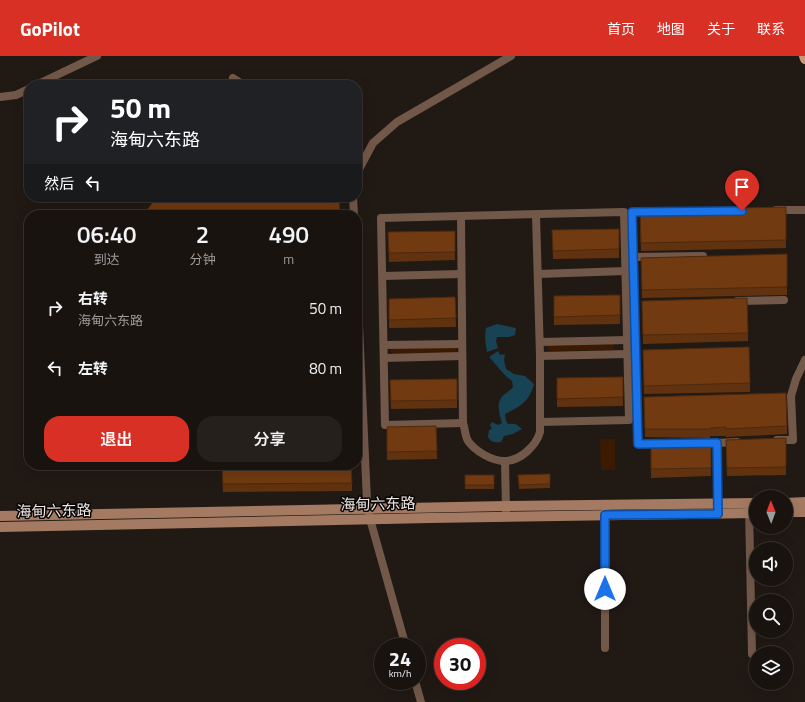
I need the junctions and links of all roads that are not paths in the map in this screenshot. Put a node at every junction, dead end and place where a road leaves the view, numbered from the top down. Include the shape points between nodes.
1 (97, 56) edge
2 (512, 56) edge
3 (233, 78) dead end
4 (47, 80) edge
5 (236, 80) edge
6 (24, 91) edge
7 (0, 96) edge
8 (362, 157) edge
9 (766, 210) edge
10 (805, 210) edge
11 (628, 212) junction
12 (656, 212) edge
13 (536, 215) junction
14 (461, 216) junction
15 (712, 256) edge
16 (633, 257) junction
17 (626, 271) junction
18 (461, 274) junction
19 (538, 274) junction
20 (383, 276) junction
21 (784, 300) dead end
22 (729, 301) edge
23 (628, 340) junction
24 (540, 342) junction
25 (462, 344) junction
26 (384, 345) junction
27 (636, 353) junction
28 (462, 356) junction
29 (540, 356) junction
30 (384, 358) junction
31 (805, 360) edge
32 (362, 392) edge
33 (782, 396) edge
34 (791, 396) junction
35 (540, 422) junction
36 (463, 423) junction
37 (770, 441) edge
38 (747, 442) edge
39 (670, 443) edge
40 (693, 443) edge
41 (717, 443) junction
42 (505, 461) junction
43 (793, 502) edge
44 (805, 502) edge
45 (749, 508) edge
46 (368, 509) junction
47 (718, 509) junction
48 (605, 510) junction
49 (506, 511) junction
50 (793, 512) edge
51 (805, 512) edge
52 (0, 516) edge
53 (370, 519) junction
54 (0, 527) edge
55 (752, 534) edge
56 (403, 638) edge
57 (752, 646) edge
58 (605, 648) dead end
59 (418, 690) edge
60 (421, 702) edge

1 - 4 street
2 - 8 street via 397,122 373,143
3 - 5 street
6 - 7 street via 16,95
9 - 10 street
11 - 12 street
11 - 13 street
11 - 16 street
11 - 17 street
13 - 14 street
13 - 19 street
14 - 18 street
14 - 20 street via 381,218
15 - 16 street
16 - 27 street via 638,304
17 - 19 street
17 - 23 street
18 - 20 street
18 - 25 street
19 - 24 street
20 - 26 street
21 - 22 street
23 - 24 street
23 - 27 street
24 - 29 street
25 - 26 street
25 - 28 street
26 - 30 street
27 - 29 street
27 - 35 street via 629,420
27 - 39 street via 640,400 638,444
28 - 30 street
28 - 36 street
29 - 35 street
30 - 36 street via 385,425
31 - 34 street
32 - 46 street
33 - 34 street
34 - 37 street via 793,440
35 - 42 street via 537,441 528,451
36 - 42 street via 467,440 478,451 495,460
38 - 41 street
40 - 41 street
41 - 47 street
42 - 49 street
43 - 44 main road
45 - 47 main road, 海甸六东路
46 - 49 main road, 海甸六东路
46 - 52 main road, 海甸六东路
46 - 53 street
47 - 48 main road, 海甸六东路
48 - 49 main road, 海甸六东路
48 - 58 street
49 - 53 main road, 海甸六东路
50 - 51 main road
53 - 54 main road, 海甸六东路
53 - 56 street
55 - 57 street
59 - 60 street

